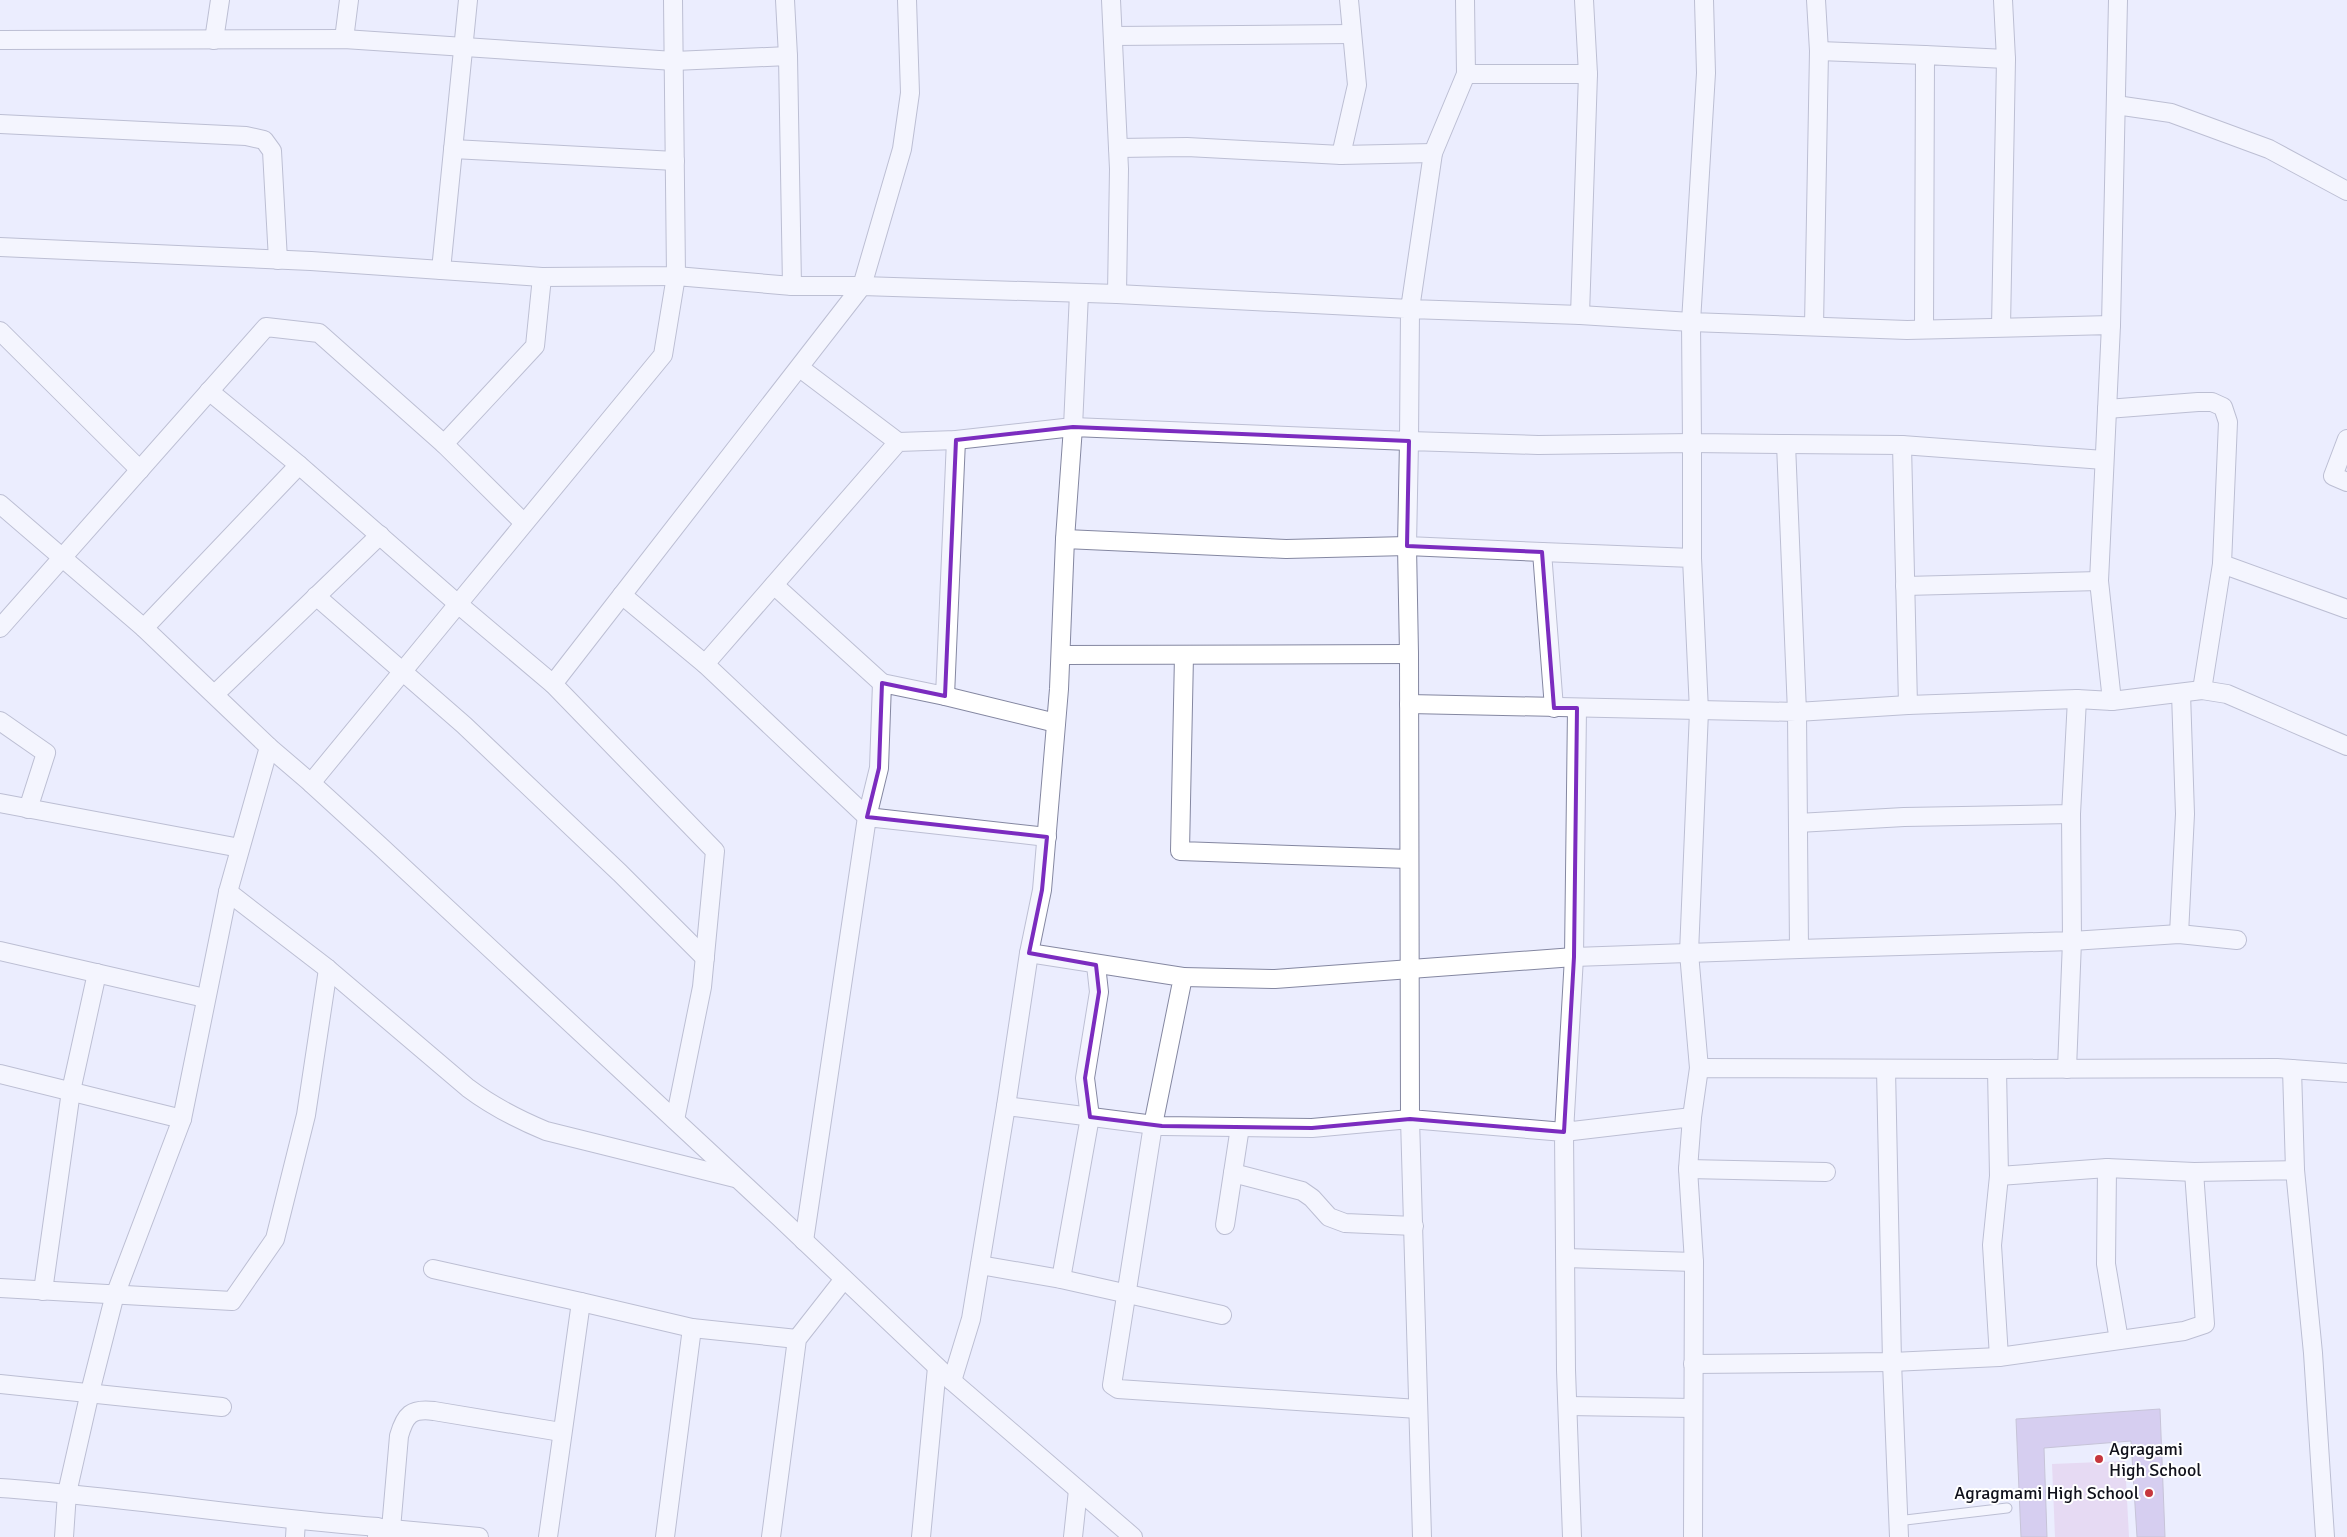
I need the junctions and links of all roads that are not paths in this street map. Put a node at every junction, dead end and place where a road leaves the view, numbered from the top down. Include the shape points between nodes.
1 (220, 0) edge
2 (349, 0) edge
3 (468, 0) edge
4 (673, 0) edge
5 (785, 0) edge
6 (908, 0) edge
7 (1111, 0) edge
8 (1349, 0) edge
9 (1464, 0) edge
10 (1584, 0) edge
11 (1704, 0) edge
12 (1816, 0) edge
13 (2003, 0) edge
14 (2118, 0) edge
15 (1352, 34) junction
16 (1113, 36) junction
17 (344, 39) junction
18 (0, 40) edge
19 (214, 40) junction
20 (464, 47) junction
21 (1819, 51) junction
22 (1925, 55) junction
23 (788, 56) junction
24 (2006, 58) junction
25 (674, 61) junction
26 (1466, 74) junction
27 (1588, 74) junction
28 (2116, 105) junction
29 (0, 124) edge
30 (1118, 148) junction
31 (453, 149) junction
32 (1433, 154) junction
33 (1341, 155) junction
34 (675, 161) junction
35 (2347, 191) edge
36 (0, 247) edge
37 (278, 260) junction
38 (441, 270) junction
39 (676, 276) junction
40 (542, 277) junction
41 (792, 286) junction
42 (862, 286) junction
43 (1079, 293) junction
44 (1117, 294) junction
45 (1410, 309) junction
46 (1580, 315) junction
47 (1691, 322) junction
48 (2111, 325) junction
49 (1814, 326) junction
50 (2001, 327) junction
51 (1924, 329) junction
52 (0, 331) edge
53 (800, 368) junction
54 (210, 391) junction
55 (2107, 409) junction
56 (1073, 427) junction
57 (956, 440) junction
58 (2347, 440) edge
59 (1409, 441) junction
60 (898, 442) junction
61 (444, 444) junction
62 (1692, 444) junction
63 (1786, 444) junction
64 (1902, 445) junction
65 (2104, 460) junction
66 (299, 465) junction
67 (140, 470) junction
68 (2347, 482) edge
69 (0, 504) edge
70 (524, 523) junction
71 (380, 536) junction
72 (1065, 539) junction
73 (1406, 546) junction
74 (1542, 552) junction
75 (1692, 558) junction
76 (62, 559) junction
77 (2222, 564) junction
78 (2099, 582) junction
79 (774, 585) junction
80 (1906, 586) junction
81 (622, 595) junction
82 (316, 596) junction
83 (458, 604) junction
84 (2347, 609) edge
85 (0, 628) edge
86 (144, 628) junction
87 (1409, 654) junction
88 (1061, 655) junction
89 (1184, 655) junction
90 (705, 664) junction
91 (404, 671) junction
92 (882, 683) junction
93 (553, 684) junction
94 (2214, 692) junction
95 (2181, 693) junction
96 (215, 694) junction
97 (944, 696) junction
98 (2077, 700) junction
99 (2112, 701) junction
100 (1409, 704) junction
101 (1908, 705) junction
102 (1554, 708) junction
103 (1577, 708) junction
104 (1699, 711) junction
105 (1797, 712) junction
106 (0, 721) edge
107 (1056, 723) junction
108 (2347, 746) edge
109 (269, 747) junction
110 (311, 783) junction
111 (0, 803) edge
112 (28, 809) junction
113 (2071, 814) junction
114 (867, 817) junction
115 (1798, 823) junction
116 (1047, 836) junction
117 (240, 848) junction
118 (1409, 859) junction
119 (228, 892) junction
120 (2179, 934) junction
121 (2072, 940) junction
122 (2237, 940) dead end
123 (1799, 949) junction
124 (0, 951) edge
125 (1689, 952) junction
126 (1029, 953) junction
127 (1574, 957) junction
128 (705, 958) junction
129 (1096, 965) junction
130 (328, 968) junction
131 (1410, 968) junction
132 (97, 973) junction
133 (1184, 977) junction
134 (205, 998) junction
135 (1699, 1068) junction
136 (1886, 1069) junction
137 (1997, 1069) junction
138 (2067, 1069) junction
139 (2292, 1069) junction
140 (2347, 1073) edge
141 (0, 1074) edge
142 (71, 1091) junction
143 (1006, 1106) junction
144 (1090, 1117) junction
145 (1692, 1117) junction
146 (1410, 1119) junction
147 (182, 1120) junction
148 (674, 1120) junction
149 (1153, 1125) junction
150 (1240, 1127) junction
151 (1564, 1132) junction
152 (2107, 1168) junction
153 (1688, 1169) junction
154 (2295, 1170) junction
155 (1826, 1172) dead end
156 (2194, 1172) junction
157 (1233, 1173) junction
158 (1999, 1176) junction
159 (737, 1178) junction
160 (1225, 1225) dead end
161 (1414, 1226) junction
162 (804, 1240) junction
163 (1566, 1258) junction
164 (1694, 1262) junction
165 (980, 1265) junction
166 (433, 1270) dead end
167 (1061, 1278) junction
168 (844, 1279) junction
169 (0, 1288) edge
170 (43, 1291) junction
171 (1127, 1292) junction
172 (115, 1295) junction
173 (581, 1302) junction
174 (1222, 1315) dead end
175 (692, 1328) junction
176 (797, 1339) junction
177 (2119, 1340) junction
178 (1999, 1357) junction
179 (1892, 1362) junction
180 (1693, 1364) junction
181 (937, 1367) junction
182 (952, 1381) junction
183 (0, 1384) edge
184 (90, 1392) junction
185 (1568, 1406) junction
186 (222, 1407) dead end
187 (1693, 1408) junction
188 (1418, 1409) junction
189 (561, 1432) junction
190 (0, 1488) edge
191 (1078, 1490) junction
192 (67, 1492) junction
193 (2007, 1508) dead end
194 (295, 1529) edge
195 (1898, 1529) edge
196 (382, 1531) edge
197 (64, 1537) edge
198 (479, 1537) edge
199 (548, 1537) edge
200 (665, 1537) edge
201 (771, 1537) edge
202 (921, 1537) edge
203 (1072, 1537) edge
204 (1133, 1537) edge
205 (1422, 1537) edge
206 (1572, 1537) edge
207 (1693, 1537) edge
208 (2325, 1537) edge

1 - 19 street
2 - 17 street
3 - 20 street
4 - 25 street
5 - 23 street
6 - 42 street via 910,93 902,149
7 - 16 street
8 - 15 street
9 - 26 street
10 - 27 street
11 - 47 street via 1706,73
12 - 21 street
13 - 24 street
14 - 28 street
15 - 16 street
15 - 33 street via 1358,84
16 - 30 street
17 - 19 street
17 - 20 street
18 - 19 street
20 - 25 street
20 - 31 street
21 - 22 street
21 - 49 street
22 - 24 street
22 - 51 street
23 - 25 street
23 - 41 street
24 - 50 street
25 - 34 street
26 - 27 street
26 - 32 street
27 - 46 street
28 - 35 street via 2171,113 2248,141
28 - 48 street
29 - 37 street via 246,136 264,140 272,151
30 - 33 street via 1187,147
30 - 44 street
31 - 34 street
31 - 38 street
32 - 33 street
32 - 45 street
34 - 39 street
36 - 37 street
37 - 38 street
38 - 40 street
39 - 40 street
39 - 41 street
39 - 70 street via 663,355
40 - 61 street via 535,346
41 - 42 street
42 - 43 street
42 - 53 street
43 - 44 street
43 - 56 street
44 - 45 street
45 - 46 street
45 - 59 street
46 - 47 street
47 - 49 street
47 - 62 street
48 - 50 street
48 - 55 street
49 - 51 street
50 - 51 street
52 - 67 street
53 - 60 street
53 - 81 street
54 - 61 street via 266,327 319,333
54 - 66 street
54 - 67 street
55 - 65 street
55 - 77 street via 2212,402 2223,407 2228,422
56 - 57 street
56 - 59 street
56 - 72 street
57 - 60 street
57 - 97 street
58 - 68 street via 2333,476
59 - 62 street via 1538,445
59 - 73 street
60 - 79 street
61 - 70 street
62 - 63 street
62 - 75 street
63 - 64 street
63 - 105 street
64 - 65 street
64 - 80 street
65 - 78 street
66 - 71 street
66 - 86 street
67 - 76 street
69 - 76 street
70 - 83 street
71 - 82 street
71 - 83 street
72 - 73 street via 1286,549
72 - 88 street
73 - 74 street
73 - 87 street
74 - 75 street
74 - 102 street
75 - 104 street
76 - 85 street
76 - 86 street
77 - 84 street
77 - 94 street
78 - 80 street
78 - 99 street
79 - 90 street
79 - 92 street
80 - 101 street
81 - 90 street
81 - 93 street
82 - 91 street
82 - 96 street
83 - 91 street
83 - 93 street
86 - 96 street
87 - 89 street
87 - 100 street
88 - 89 street
88 - 107 street
89 - 118 street via 1180,852
90 - 114 street
91 - 110 street
91 - 128 street via 464,724
92 - 97 street
92 - 114 street via 879,768
93 - 128 street via 715,851
94 - 95 street
94 - 108 street
95 - 99 street
95 - 120 street via 2185,814
96 - 109 street
97 - 107 street
98 - 99 street
98 - 101 street
98 - 113 street
100 - 102 street
100 - 118 street
101 - 105 street
102 - 103 street
103 - 104 street
103 - 127 street
104 - 105 street
104 - 125 street
105 - 115 street
106 - 112 street via 46,753
107 - 116 street
109 - 110 street
109 - 117 street
110 - 148 street
111 - 112 street
112 - 117 street
113 - 115 street via 1904,816
113 - 121 street
114 - 116 street
114 - 162 street
115 - 123 street
116 - 126 street via 1042,890
117 - 119 street
118 - 131 street
119 - 130 street
119 - 134 street
120 - 121 street
120 - 122 street
121 - 123 street
121 - 138 street
123 - 125 street
124 - 132 street
125 - 127 street
125 - 135 street
126 - 129 street
126 - 143 street
127 - 131 street
127 - 151 street
128 - 148 street via 702,987
129 - 133 street
129 - 144 street via 1099,992 1085,1078
130 - 159 street via 468,1088 490,1105 519,1120 570,1138
130 - 172 street via 306,1115 275,1239 232,1302
131 - 133 street via 1275,979
131 - 146 street
132 - 134 street
132 - 142 street
133 - 149 street
134 - 147 street
135 - 136 street
135 - 145 street
136 - 137 street
136 - 179 street
137 - 138 street
137 - 158 street
138 - 139 street
139 - 140 street
139 - 154 street
141 - 142 street
142 - 147 street
142 - 170 street
143 - 144 street
143 - 165 street
144 - 149 street
144 - 167 street
145 - 151 street
145 - 153 street
146 - 150 street via 1312,1128
146 - 151 street
146 - 161 street
147 - 172 street
148 - 159 street
149 - 150 street
149 - 171 street
150 - 157 street
151 - 163 street
152 - 156 street
152 - 158 street
152 - 177 street via 2106,1264
153 - 155 street
153 - 164 street
154 - 156 street
154 - 208 street via 2313,1353
156 - 177 street via 2205,1324 2184,1331
157 - 160 street
157 - 161 street via 1302,1191 1334,1221
158 - 178 street via 1992,1245
159 - 162 street
161 - 188 street
162 - 168 street
163 - 164 street
163 - 185 street
164 - 180 street
165 - 167 street
165 - 182 street via 971,1319
166 - 173 street
167 - 171 street
168 - 176 street
168 - 181 street
169 - 170 street
170 - 172 street
171 - 174 street
171 - 188 street via 1111,1378 1112,1385 1118,1389
172 - 184 street
173 - 175 street
173 - 189 street
175 - 176 street
175 - 200 street
176 - 201 street
177 - 178 street
178 - 179 street
179 - 180 street
179 - 195 street
180 - 187 street
181 - 182 street
181 - 202 street
182 - 191 street
183 - 184 street
184 - 186 street
184 - 192 street
185 - 187 street
185 - 206 street
187 - 207 street
188 - 205 street
189 - 196 street via 434,1411 411,1413 403,1421 399,1436
189 - 199 street
190 - 192 street
191 - 203 street
191 - 204 street
192 - 194 street
192 - 197 street
193 - 195 lane
194 - 196 street
196 - 198 street

